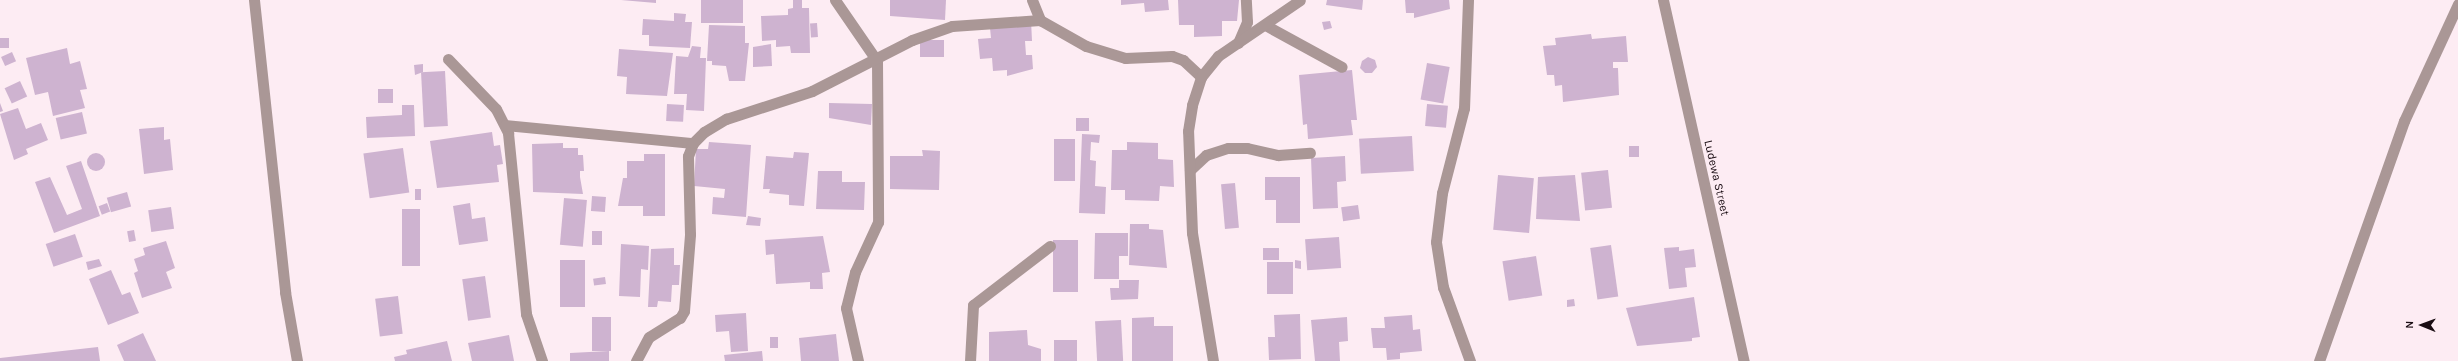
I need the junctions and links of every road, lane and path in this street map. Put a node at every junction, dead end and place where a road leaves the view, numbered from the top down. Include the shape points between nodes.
1 (254, 0) edge
2 (835, 0) edge
3 (1032, 0) edge
4 (1246, 0) edge
5 (1300, 0) edge
6 (1468, 0) edge
7 (1663, 0) edge
8 (2458, 4) edge
9 (1040, 20) junction
10 (1267, 26) junction
11 (1237, 44) junction
12 (448, 59) dead end
13 (877, 61) junction
14 (1342, 67) dead end
15 (1201, 77) junction
16 (505, 125) junction
17 (693, 144) junction
18 (1310, 153) dead end
19 (1190, 170) junction
20 (1050, 246) dead end
21 (298, 361) edge
22 (542, 361) edge
23 (636, 361) edge
24 (858, 361) edge
25 (970, 361) edge
26 (1213, 361) edge
27 (1470, 361) edge
28 (1744, 361) edge
29 (2319, 361) edge

1 - 21 street via 285,292
2 - 13 street
3 - 9 street
4 - 11 street via 1247,22
5 - 10 street
6 - 27 street via 1464,108 1442,193 1436,242 1442,287
7 - 28 street, Ludewa Street
8 - 29 street via 2399,135
9 - 13 street via 952,26 912,40
9 - 15 street via 1102,54 1135,59 1172,56 1184,60
10 - 11 street
10 - 14 street
11 - 15 street via 1218,56
12 - 16 street via 496,109
13 - 17 street via 790,100 726,118 704,132
13 - 24 street via 878,222 855,272 846,308
15 - 19 street via 1188,131
16 - 17 street
16 - 22 street via 510,141 526,314
17 - 23 street via 688,162 690,234 684,311 680,318 649,337
18 - 19 street via 1278,155 1247,148 1228,148 1206,155
19 - 26 street via 1196,267
20 - 25 street via 973,305

